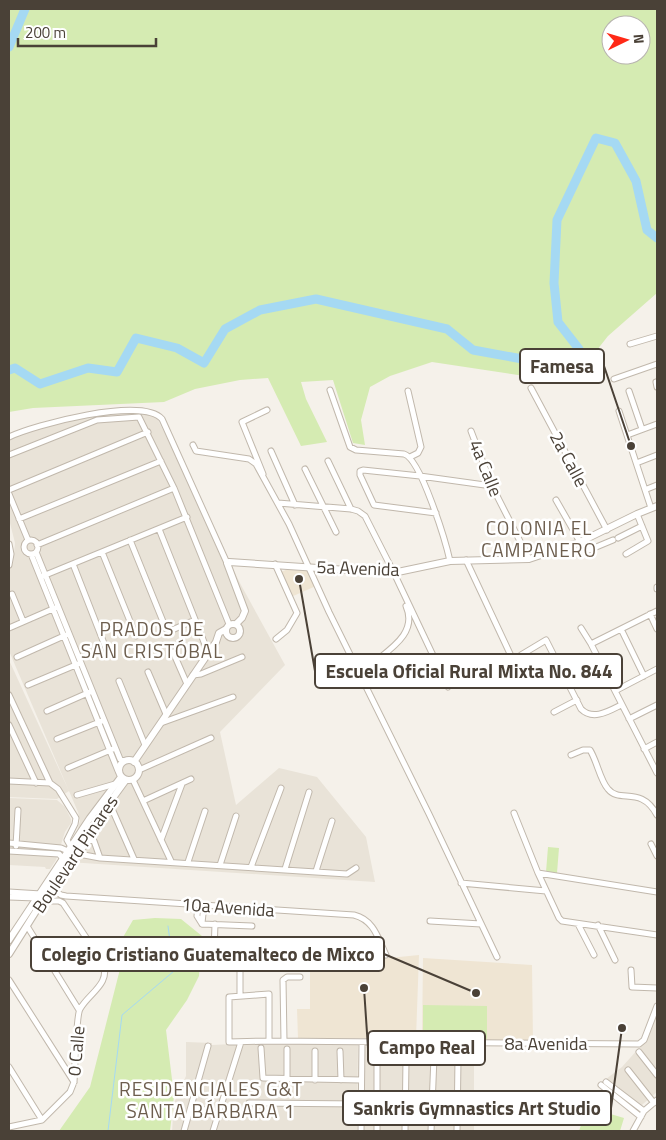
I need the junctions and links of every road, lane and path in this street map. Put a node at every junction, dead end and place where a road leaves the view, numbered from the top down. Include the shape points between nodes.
1 (657, 336) edge
2 (630, 344) dead end
3 (657, 364) edge
4 (614, 379) dead end
5 (531, 388) dead end
6 (330, 390) dead end
7 (408, 391) dead end
8 (629, 391) dead end
9 (268, 410) dead end
10 (618, 411) dead end
11 (657, 424) edge
12 (642, 429) junction
13 (471, 431) dead end
14 (148, 432) junction
15 (630, 434) dead end
16 (9, 437) edge
17 (193, 445) dead end
18 (271, 451) dead end
19 (9, 455) edge
20 (657, 455) edge
21 (410, 457) junction
22 (161, 461) junction
23 (328, 461) dead end
24 (639, 462) dead end
25 (305, 469) dead end
26 (420, 476) junction
27 (265, 481) junction
28 (657, 485) edge
29 (492, 486) junction
30 (174, 488) junction
31 (647, 489) dead end
32 (9, 490) edge
33 (9, 494) edge
34 (556, 500) dead end
35 (278, 503) junction
36 (295, 505) junction
37 (654, 507) edge
38 (324, 508) junction
39 (351, 509) junction
40 (436, 513) junction
41 (637, 514) junction
42 (186, 517) junction
43 (19, 519) junction
44 (642, 526) junction
45 (159, 529) junction
46 (607, 530) junction
47 (336, 532) dead end
48 (28, 540) junction
49 (130, 540) junction
50 (582, 541) junction
51 (9, 544) edge
52 (37, 544) junction
53 (102, 552) junction
54 (33, 553) junction
55 (626, 554) dead end
56 (466, 560) junction
57 (529, 560) junction
58 (450, 561) junction
59 (227, 563) junction
60 (73, 564) junction
61 (275, 564) junction
62 (9, 565) edge
63 (309, 566) junction
64 (393, 573) junction
65 (42, 576) junction
66 (12, 594) dead end
67 (55, 608) junction
68 (657, 610) edge
69 (650, 614) junction
70 (195, 620) junction
71 (24, 621) junction
72 (232, 626) junction
73 (9, 628) edge
74 (581, 628) dead end
75 (621, 629) junction
76 (657, 629) edge
77 (66, 635) junction
78 (136, 636) dead end
79 (228, 636) junction
80 (276, 639) dead end
81 (216, 642) junction
82 (592, 643) junction
83 (107, 651) dead end
84 (173, 652) dead end
85 (208, 652) junction
86 (521, 654) dead end
87 (17, 657) dead end
88 (242, 657) dead end
89 (512, 658) dead end
90 (78, 664) junction
91 (372, 664) dead end
92 (657, 669) edge
93 (561, 671) junction
94 (148, 672) dead end
95 (193, 675) junction
96 (644, 676) junction
97 (119, 681) dead end
98 (538, 682) dead end
99 (187, 684) junction
100 (28, 685) dead end
101 (448, 687) dead end
102 (614, 691) junction
103 (90, 692) junction
104 (9, 695) edge
105 (233, 697) dead end
106 (577, 700) junction
107 (621, 705) junction
108 (657, 705) edge
109 (47, 711) dead end
110 (554, 712) dead end
111 (166, 714) junction
112 (20, 719) junction
113 (629, 719) junction
114 (102, 721) junction
115 (160, 723) junction
116 (9, 725) edge
117 (211, 738) dead end
118 (57, 739) dead end
119 (657, 742) edge
120 (145, 745) junction
121 (644, 748) junction
122 (113, 749) junction
123 (571, 755) dead end
124 (124, 761) junction
125 (134, 762) junction
126 (68, 768) dead end
127 (139, 770) junction
128 (657, 773) edge
129 (125, 777) junction
130 (9, 780) edge
131 (191, 780) dead end
132 (36, 783) junction
133 (50, 784) junction
134 (115, 784) junction
135 (182, 784) junction
136 (281, 788) dead end
137 (310, 792) dead end
138 (77, 796) dead end
139 (108, 800) junction
140 (143, 801) junction
141 (18, 810) dead end
142 (205, 811) dead end
143 (514, 813) dead end
144 (656, 813) edge
145 (236, 816) dead end
146 (332, 821) dead end
147 (161, 840) junction
148 (9, 843) edge
149 (16, 844) junction
150 (651, 844) dead end
151 (72, 850) junction
152 (9, 851) edge
153 (16, 851) junction
154 (657, 856) edge
155 (100, 858) dead end
156 (134, 859) junction
157 (65, 860) junction
158 (170, 862) junction
159 (188, 862) junction
160 (220, 865) junction
161 (251, 867) junction
162 (356, 868) dead end
163 (285, 869) junction
164 (316, 871) junction
165 (538, 873) junction
166 (461, 883) junction
167 (50, 887) junction
168 (546, 891) junction
169 (9, 892) edge
170 (657, 892) edge
171 (9, 897) edge
172 (42, 898) junction
173 (201, 905) junction
174 (430, 921) dead end
175 (216, 924) junction
176 (481, 924) junction
177 (578, 924) junction
178 (598, 925) junction
179 (27, 926) junction
180 (252, 926) dead end
181 (657, 935) edge
182 (9, 940) edge
183 (9, 954) edge
184 (250, 954) dead end
185 (386, 955) dead end
186 (594, 955) dead end
187 (497, 957) dead end
188 (615, 960) dead end
189 (240, 965) dead end
190 (631, 970) dead end
191 (300, 977) dead end
192 (9, 980) edge
193 (657, 988) edge
194 (240, 996) junction
195 (657, 1006) edge
196 (79, 1010) junction
197 (269, 1041) junction
198 (284, 1041) junction
199 (241, 1042) junction
200 (362, 1043) junction
201 (208, 1046) dead end
202 (261, 1048) dead end
203 (287, 1049) dead end
204 (315, 1051) dead end
205 (340, 1051) dead end
206 (639, 1052) dead end
207 (9, 1067) edge
208 (628, 1070) dead end
209 (657, 1075) edge
210 (287, 1079) junction
211 (315, 1080) junction
212 (340, 1080) junction
213 (361, 1080) junction
214 (74, 1082) junction
215 (656, 1102) edge
216 (250, 1103) dead end
217 (361, 1104) junction
218 (192, 1106) junction
219 (378, 1109) junction
220 (405, 1109) junction
221 (644, 1111) junction
222 (432, 1112) junction
223 (457, 1112) junction
224 (218, 1114) junction
225 (640, 1117) junction
226 (42, 1120) junction
227 (9, 1127) edge
228 (184, 1131) edge
229 (213, 1131) edge
230 (361, 1131) edge
231 (377, 1131) edge
232 (405, 1131) edge
233 (431, 1131) edge
234 (457, 1131) edge
235 (632, 1131) edge

1 - 2 street
3 - 4 street
5 - 46 street, 2a Calle
6 - 21 street via 350,447
7 - 21 street via 421,447
8 - 12 street
9 - 27 street via 242,422
10 - 37 street
11 - 12 street
12 - 15 street
13 - 29 street, 4a Calle
14 - 19 street via 139,417 97,420
14 - 22 street
14 - 32 street
16 - 59 street via 30,428 112,411 138,410 156,414 162,419
17 - 27 street via 196,451 249,459 256,464
18 - 36 street
20 - 24 street
21 - 26 street
22 - 30 street
22 - 43 street
23 - 39 street
25 - 38 street
26 - 29 street
26 - 40 street
26 - 40 street via 360,472 374,506
27 - 35 street
28 - 31 street
29 - 57 street, 4a Calle
30 - 42 street
30 - 52 street
33 - 43 street
34 - 50 street
35 - 36 street
35 - 63 street
36 - 38 street
37 - 41 street, 5a Avenida
38 - 39 street
38 - 47 street
39 - 64 street via 365,516
40 - 58 street
41 - 44 street
41 - 46 street, 5a Avenida
42 - 45 street
42 - 72 street
43 - 48 street
44 - 50 street via 589,550
44 - 55 street via 648,541
45 - 49 street
45 - 70 street
46 - 50 street, 5a Avenida
48 - 52 street
48 - 54 street via 24,549
49 - 53 street
49 - 70 street via 166,629 172,630
50 - 57 street, 5a Avenida
51 - 62 street
52 - 54 street
53 - 60 street
53 - 78 street
54 - 65 street
56 - 57 street, 5a Avenida
56 - 58 street, 5a Avenida
56 - 89 street
58 - 64 street, 5a Avenida
59 - 61 street, 5a Avenida
59 - 72 street via 248,616
60 - 65 street
60 - 83 street
61 - 63 street, 5a Avenida
61 - 80 street via 297,613 287,630
63 - 64 street, 5a Avenida
63 - 166 street
64 - 91 street via 409,612 408,626 398,643
64 - 101 street
65 - 67 street
66 - 71 street
67 - 71 street
67 - 77 street
68 - 69 street
69 - 75 street
69 - 76 street
70 - 85 street
71 - 73 street
72 - 79 street
72 - 79 street via 240,633 232,638
72 - 81 street via 219,633
74 - 82 street
75 - 82 street
75 - 96 street
77 - 87 street
77 - 90 street
79 - 81 street
81 - 85 street
82 - 102 street
84 - 99 street
85 - 95 street
86 - 93 street via 546,640
88 - 95 street
90 - 100 street
90 - 103 street
92 - 96 street
93 - 98 street
93 - 106 street
94 - 111 street
95 - 99 street
96 - 102 street
97 - 120 street
99 - 111 street
102 - 107 street
103 - 109 street
103 - 114 street
104 - 112 street
105 - 115 street
106 - 107 street via 585,713 593,715
106 - 110 street
107 - 113 street
108 - 113 street
111 - 115 street
112 - 116 street
112 - 133 street
113 - 121 street
114 - 118 street
114 - 122 street
115 - 120 street
116 - 132 street
117 - 127 street
119 - 121 street
120 - 125 street
121 - 128 street
122 - 124 street
122 - 126 street
122 - 129 street
123 - 144 street via 590,750 608,790 642,798
124 - 125 street
124 - 129 street via 120,766
125 - 127 street
127 - 129 street via 138,776
129 - 134 street, Boulevard Pinares
129 - 139 street, Boulevard Pinares
129 - 140 street
130 - 132 street
131 - 135 street
132 - 133 street
133 - 151 street via 58,789 76,818 67,840
134 - 138 street
134 - 139 street, Boulevard Pinares
135 - 140 street
135 - 147 street
136 - 161 street
137 - 163 street
139 - 151 street, Boulevard Pinares
139 - 156 street
140 - 147 street
141 - 149 street
142 - 159 street
143 - 165 street
145 - 160 street
146 - 164 street
147 - 158 street
148 - 149 street
149 - 151 street
149 - 153 street
150 - 154 street
151 - 157 street, Boulevard Pinares
152 - 153 street
153 - 157 street via 59,854
155 - 156 street
156 - 158 street
157 - 167 street, Boulevard Pinares
157 - 172 street, Boulevard Pinares
158 - 159 street
159 - 160 street
160 - 161 street
161 - 163 street
162 - 164 street via 347,874
163 - 164 street
165 - 168 street
165 - 170 street
166 - 168 street
166 - 176 street
167 - 172 street, Boulevard Pinares
167 - 173 street, 10a Avenida via 66,896
168 - 177 street via 562,920
169 - 172 street
171 - 172 street
172 - 179 street, Boulevard Pinares
172 - 182 street, Boulevard Pinares
172 - 196 street, 0 Calle via 67,906 102,964 105,974 102,983
173 - 175 street via 202,924
173 - 185 street, 10a Avenida via 354,915 372,925
174 - 176 street
175 - 180 street
175 - 184 street via 214,952
176 - 187 street
177 - 178 street
177 - 186 street
178 - 181 street
178 - 188 street
179 - 183 street, Boulevard Pinares
179 - 196 street
189 - 194 street
190 - 193 street via 632,987
191 - 198 street via 283,980
192 - 214 street
194 - 197 street via 269,994
194 - 199 street, 8a Avenida via 229,998 229,1042
195 - 200 street, 8a Avenida via 644,1040 639,1044
196 - 214 street, 0 Calle
197 - 198 street, 8a Avenida
197 - 199 street, 8a Avenida
198 - 200 street, 8a Avenida
199 - 224 street
200 - 213 street
201 - 218 street
202 - 210 street via 262,1078
203 - 210 street
204 - 211 street
205 - 212 street
206 - 209 street
207 - 226 street
208 - 215 street
210 - 211 street
211 - 212 street
212 - 213 street
213 - 217 street
214 - 226 street, 0 Calle via 70,1092
215 - 221 street
216 - 217 street
217 - 230 street
218 - 224 street
218 - 228 street
219 - 220 street
219 - 220 street via 378,1058 406,1060
219 - 231 street
220 - 232 street
221 - 225 street
221 - 225 street via 603,1084
222 - 223 street
222 - 223 street via 434,1057 458,1059
222 - 233 street
223 - 234 street
224 - 229 street
225 - 235 street
226 - 227 street

